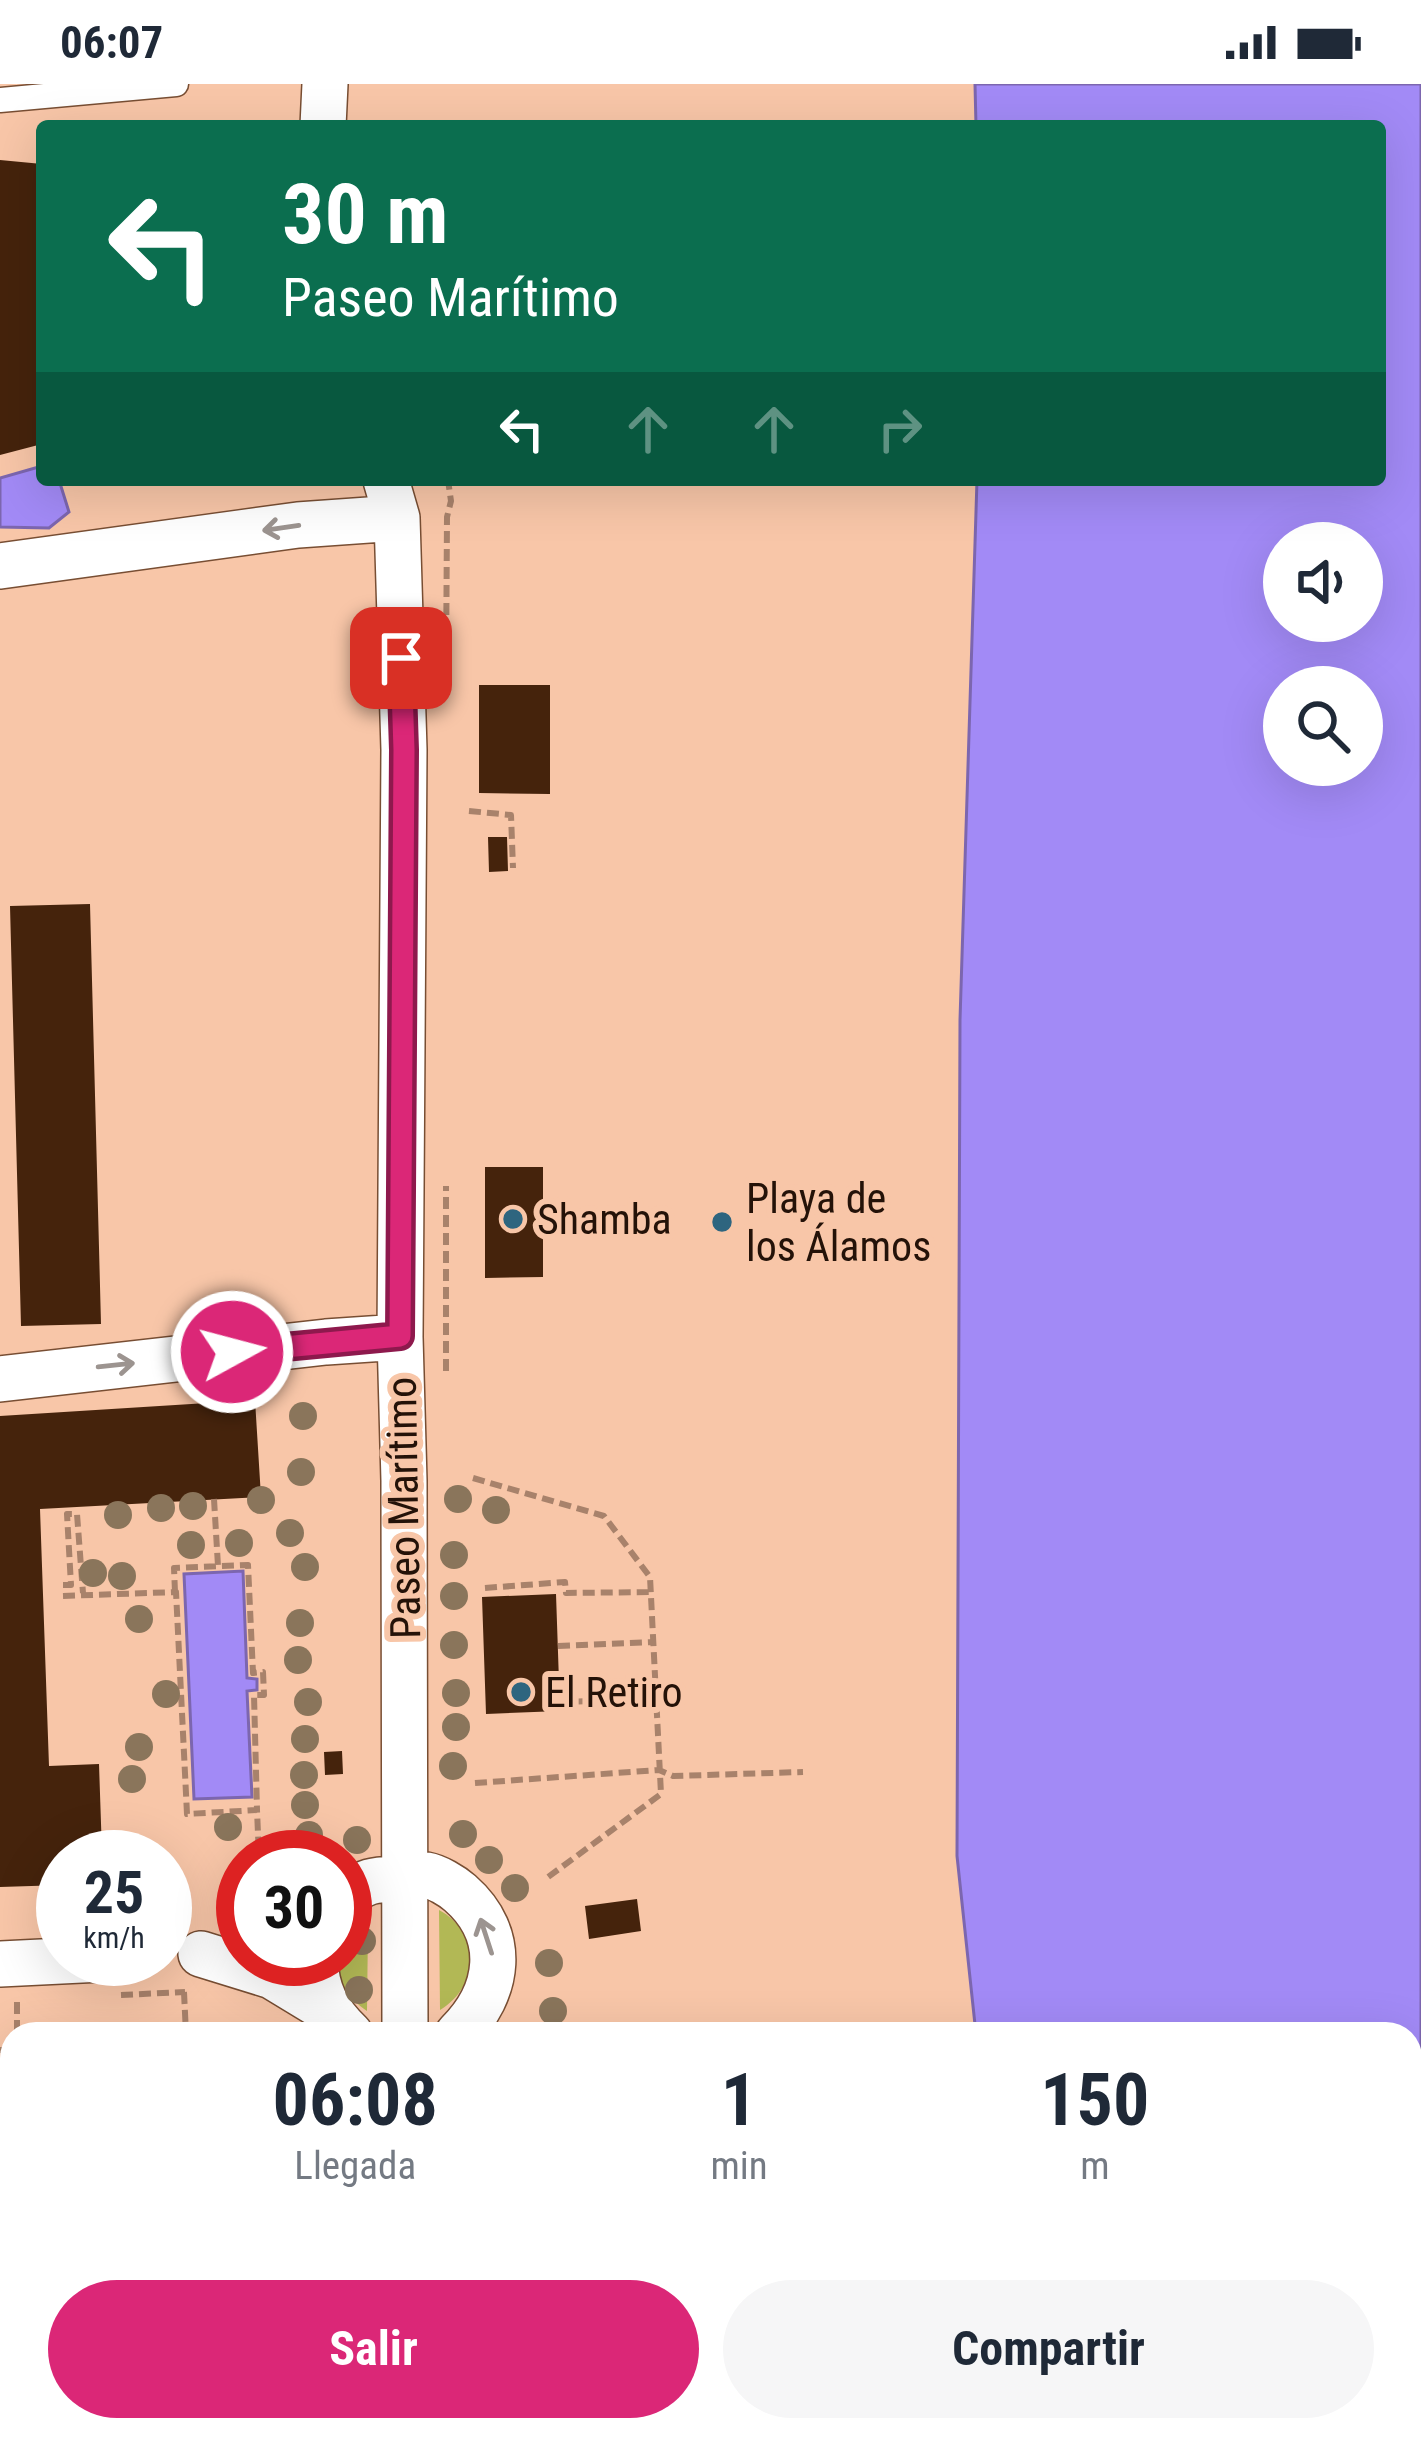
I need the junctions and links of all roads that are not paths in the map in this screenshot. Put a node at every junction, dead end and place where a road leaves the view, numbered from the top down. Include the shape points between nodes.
1 (176, 84) edge
2 (325, 84) edge
3 (0, 100) edge
4 (323, 120) edge
5 (392, 499) edge
6 (0, 566) edge
7 (400, 1336) junction
8 (0, 1378) edge
9 (406, 1878) junction
10 (372, 1880) edge
11 (0, 1964) edge
12 (36, 1968) edge
13 (199, 1968) edge
14 (318, 1986) edge
15 (339, 2022) edge
16 (405, 2022) edge
17 (469, 2022) edge

1 - 3 lane
2 - 4 street
5 -> 6 street via 298,525
5 - 7 street, Paseo Marítimo via 404,750
8 -> 7 street
7 - 9 street, Paseo Marítimo
9 - 10 street
9 - 16 street, Paseo Marítimo
17 -> 9 street via 490,1986 488,1930 452,1887 426,1875
11 - 12 street
13 - 15 street via 272,1976
14 - 15 street

